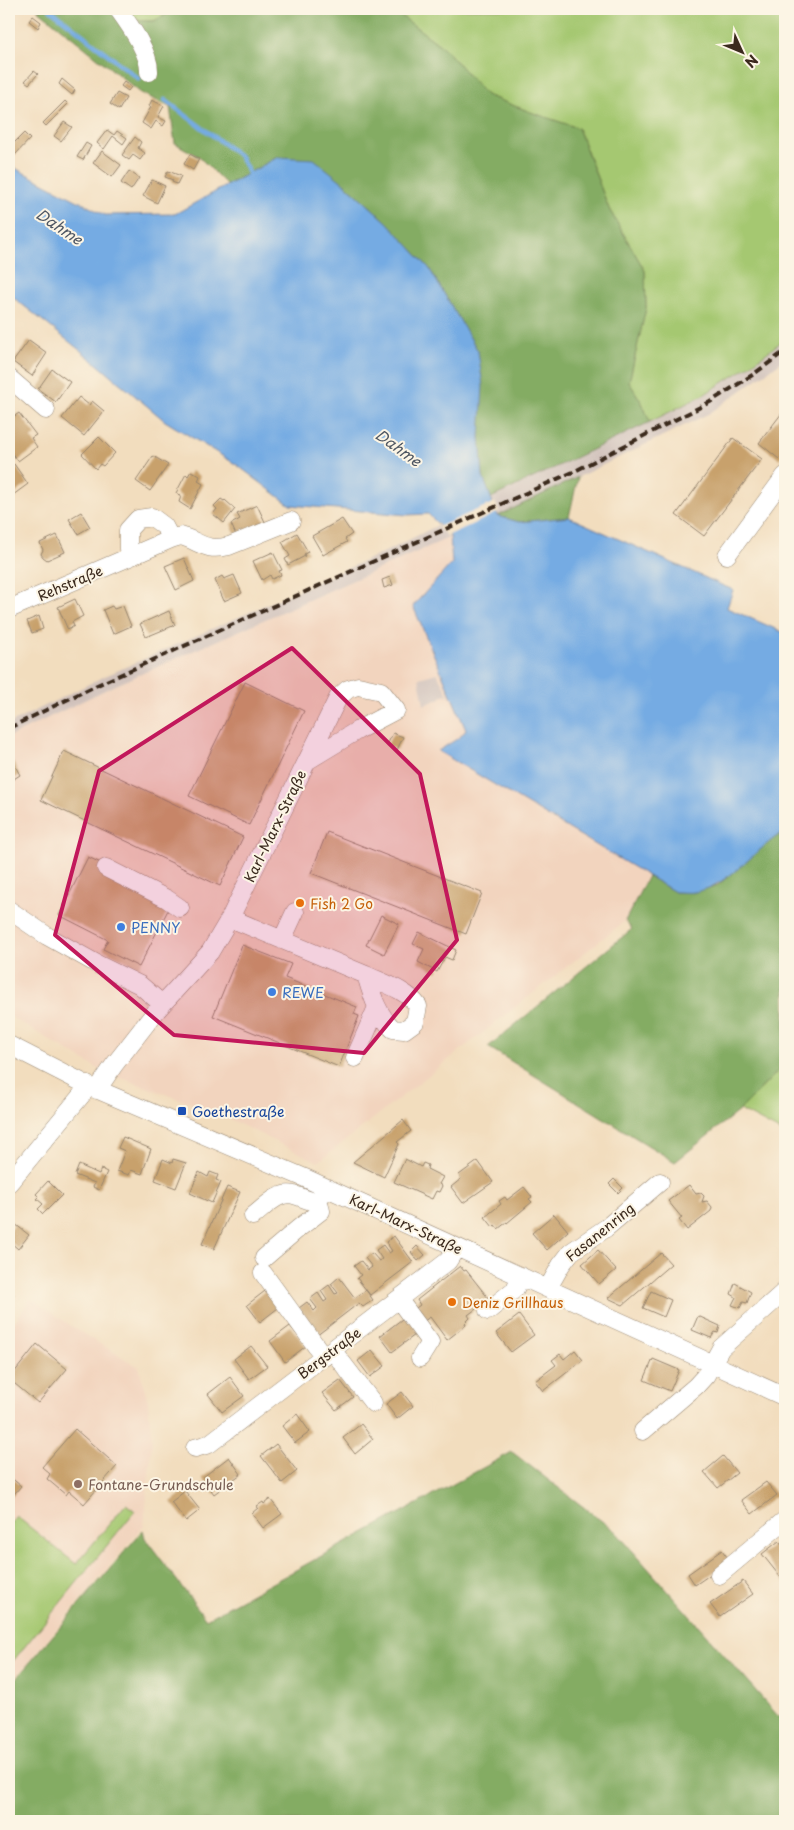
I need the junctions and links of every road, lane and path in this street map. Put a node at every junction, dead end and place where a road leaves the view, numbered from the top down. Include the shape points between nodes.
1 (118, 9) edge
2 (149, 72) dead end
3 (9, 378) edge
4 (46, 410) dead end
5 (785, 476) edge
6 (291, 521) dead end
7 (170, 539) junction
8 (727, 555) dead end
9 (131, 556) junction
10 (9, 609) edge
11 (308, 761) junction
12 (106, 868) dead end
13 (9, 900) edge
14 (180, 908) dead end
15 (13, 912) edge
16 (295, 912) dead end
17 (230, 918) junction
18 (282, 940) junction
19 (366, 975) junction
20 (162, 1004) junction
21 (377, 1007) junction
22 (9, 1045) edge
23 (355, 1058) dead end
24 (93, 1088) junction
25 (660, 1182) dead end
26 (9, 1183) edge
27 (321, 1195) junction
28 (253, 1216) dead end
29 (456, 1248) junction
30 (521, 1276) junction
31 (548, 1288) junction
32 (785, 1291) edge
33 (399, 1300) junction
34 (488, 1311) dead end
35 (328, 1354) junction
36 (420, 1358) dead end
37 (712, 1364) junction
38 (785, 1397) edge
39 (373, 1403) dead end
40 (643, 1432) dead end
41 (195, 1448) dead end
42 (785, 1520) edge
43 (719, 1576) dead end

1 - 2 street via 140,42 150,66
3 - 4 street
5 - 8 street
6 - 7 street, Rehstraße via 219,549 208,548 181,536
7 - 9 street, Rehstraße
7 - 9 street via 164,526 152,517 138,519 128,530
9 - 10 street, Rehstraße
11 - 11 street, Karl-Marx-Straße via 396,710 382,691 358,686 348,689 338,698
11 - 17 street, Karl-Marx-Straße
12 - 14 street via 167,898
13 - 15 street
15 - 20 street via 55,940 140,985
16 - 18 street
17 - 18 street
17 - 20 street, Karl-Marx-Straße via 210,952
18 - 19 street
19 - 21 street
19 - 21 street via 407,995 418,1006 415,1022 404,1030 393,1029 384,1021
20 - 24 street, Karl-Marx-Straße
21 - 23 street
22 - 24 street, Karl-Marx-Straße
24 - 26 street
24 - 27 street, Karl-Marx-Straße via 209,1136
25 - 31 street, Fasanenring via 606,1228 571,1252
27 - 28 street via 310,1201 284,1194
27 - 29 street, Karl-Marx-Straße
27 - 35 street via 321,1211 298,1228 263,1266
29 - 30 street, Karl-Marx-Straße
29 - 33 street, Bergstraße via 448,1261
30 - 31 street, Karl-Marx-Straße
30 - 34 street via 515,1289
31 - 37 street, Karl-Marx-Straße
32 - 37 street via 721,1348
33 - 35 street, Bergstraße
33 - 36 street via 430,1342
35 - 39 street
35 - 41 street, Bergstraße via 209,1444
37 - 38 street, Karl-Marx-Straße
37 - 40 street via 696,1386
42 - 43 street

